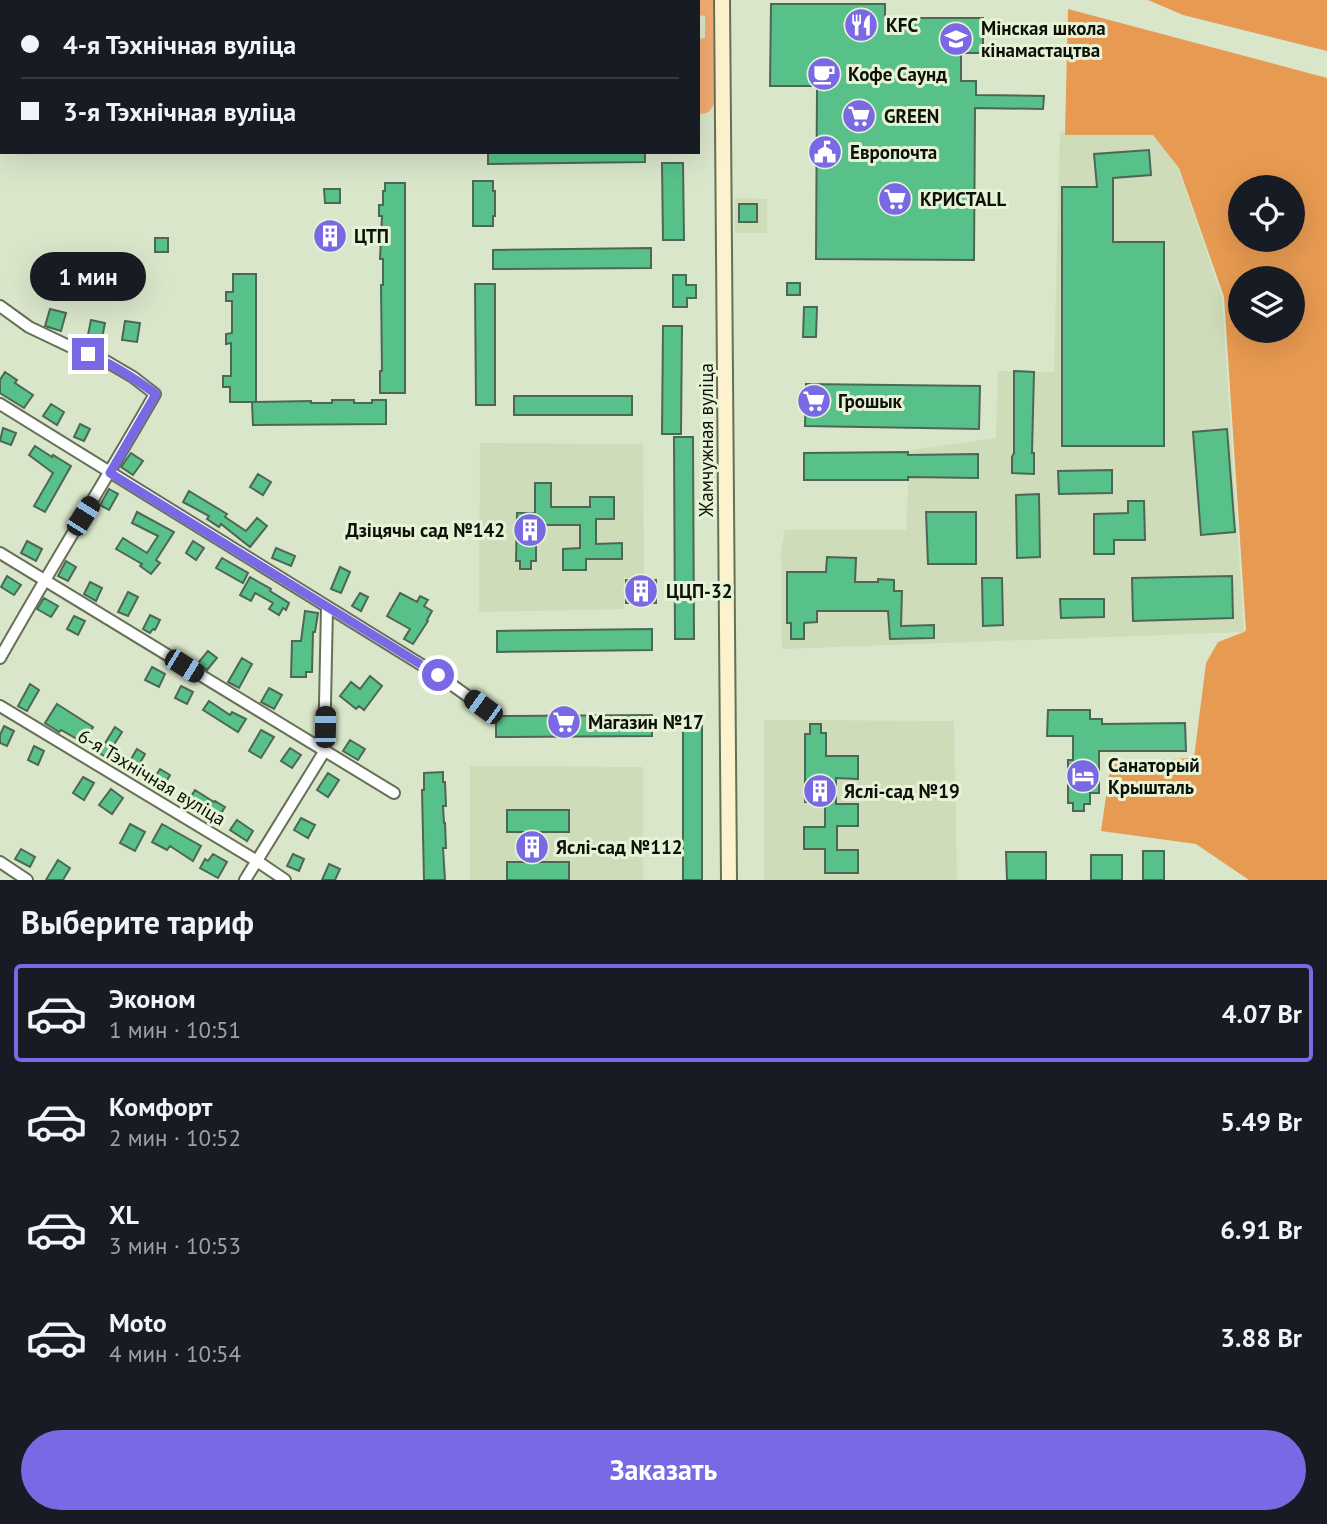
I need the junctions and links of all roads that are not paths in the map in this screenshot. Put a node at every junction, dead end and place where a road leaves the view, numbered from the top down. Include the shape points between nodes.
1 (722, 0) edge
2 (0, 306) edge
3 (0, 404) edge
4 (110, 473) junction
5 (0, 553) edge
6 (44, 580) junction
7 (327, 607) junction
8 (0, 658) edge
9 (0, 706) edge
10 (483, 707) dead end
11 (324, 752) junction
12 (394, 793) dead end
13 (257, 861) junction
14 (0, 862) edge
15 (27, 880) edge
16 (244, 880) edge
17 (285, 880) edge
18 (729, 880) edge

1 - 18 main road, Жамчужная вуліца
2 - 4 street via 29,327 104,360 156,394
3 - 4 street
4 - 6 street
4 - 7 street
5 - 6 street
6 - 8 street
6 - 11 street
7 - 10 street
7 - 11 street
9 - 13 street, 6-я Тэхнічная вуліца
11 - 12 street
11 - 13 street
13 - 16 street
13 - 17 street, 6-я Тэхнічная вуліца
14 - 15 street

